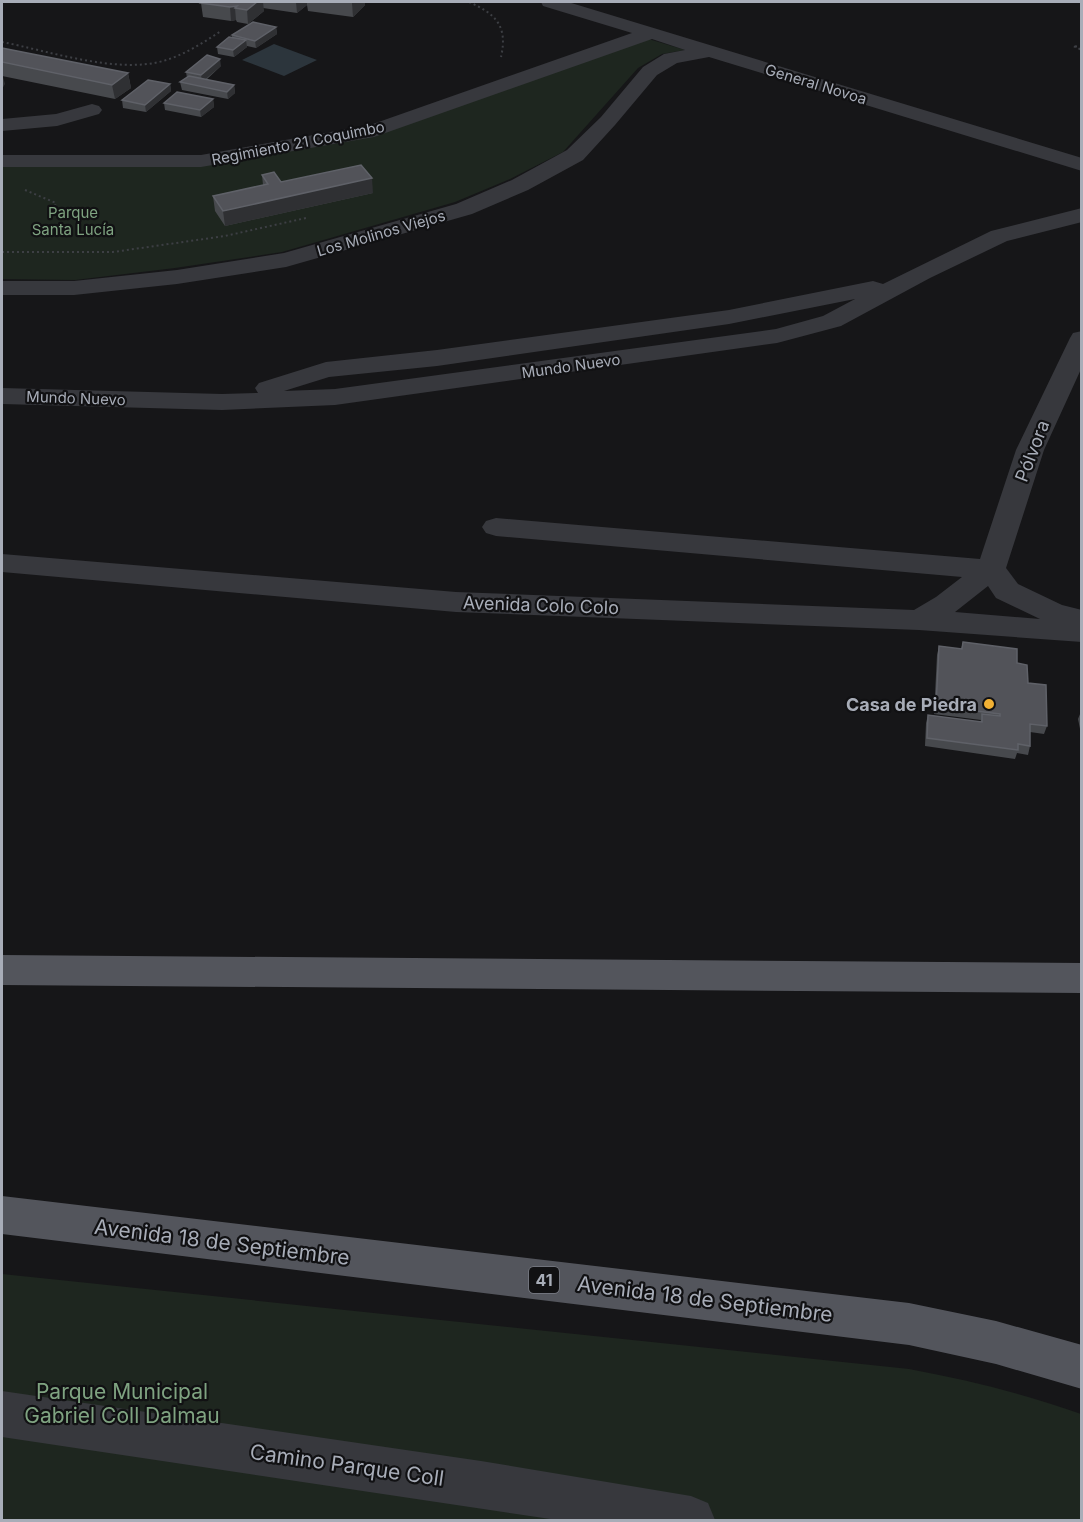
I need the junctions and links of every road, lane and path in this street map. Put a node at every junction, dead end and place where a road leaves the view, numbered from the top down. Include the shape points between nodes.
1 (469, 2) edge
2 (550, 2) edge
3 (221, 31) dead end
4 (651, 33) junction
5 (2, 42) edge
6 (709, 51) junction
7 (483, 93) junction
8 (92, 110) dead end
9 (2, 125) edge
10 (2, 161) edge
11 (1082, 165) edge
12 (21, 189) dead end
13 (1082, 215) edge
14 (69, 217) dead end
15 (306, 219) dead end
16 (2, 252) edge
17 (2, 288) edge
18 (1082, 338) edge
19 (2, 396) edge
20 (496, 527) dead end
21 (2, 563) edge
22 (991, 569) junction
23 (919, 620) junction
24 (1082, 620) edge
25 (1082, 632) edge
26 (2, 970) edge
27 (1082, 978) edge
28 (2, 1215) edge
29 (1082, 1367) edge
30 (2, 1414) edge
31 (691, 1521) edge

1 - 7 path via 489,10 502,27 504,46
2 - 4 street, General Novoa
3 - 5 path via 187,52 142,64 96,60
4 - 6 street, General Novoa
4 - 7 street, Regimiento 21 Coquimbo
6 - 11 street, General Novoa
6 - 17 street, Los Molinos Viejos via 671,58 651,71 575,155 464,208 286,260 74,288
7 - 10 street, Regimiento 21 Coquimbo via 374,131 201,161
8 - 9 street via 57,120
12 - 14 path via 56,203 53,212
13 - 19 street, Mundo Nuevo via 999,236 832,321 777,336 335,397 222,402
15 - 16 path via 225,236 113,252
18 - 22 street, Pólvora via 1030,450
20 - 22 street
21 - 23 street, Avenida Colo Colo via 456,602
22 - 23 street via 947,604
22 - 24 street via 1007,591 1052,612
23 - 25 street, Avenida Colo Colo
26 - 27 main road
28 - 29 main road, Avenida 18 de Septiembre / 41 via 909,1324 975,1336
30 - 31 street, Camino Parque Coll via 481,1484

